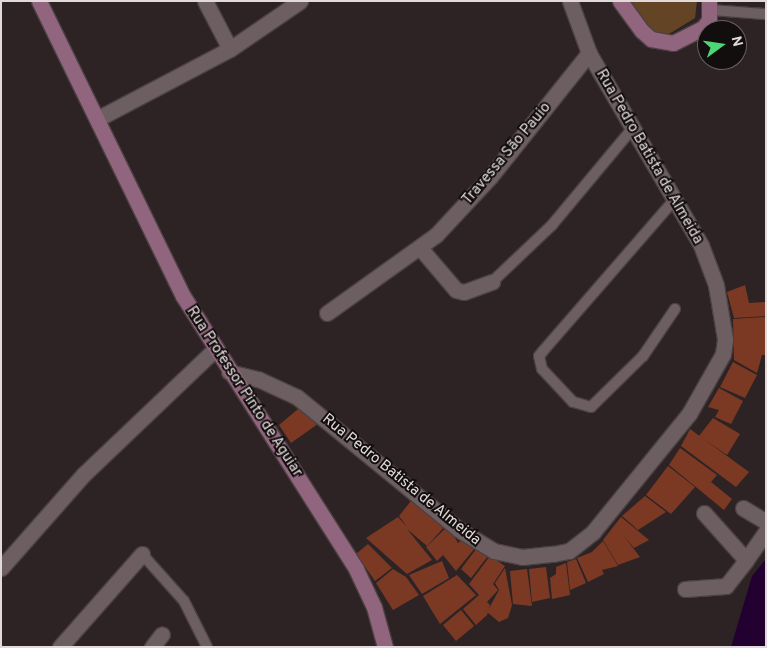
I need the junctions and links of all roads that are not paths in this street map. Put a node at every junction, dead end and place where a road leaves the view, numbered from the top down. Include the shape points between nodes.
1 (39, 1) edge
2 (205, 1) edge
3 (300, 1) edge
4 (570, 1) edge
5 (620, 1) edge
6 (710, 6) edge
7 (766, 14) edge
8 (230, 50) junction
9 (589, 53) junction
10 (97, 119) junction
11 (632, 129) junction
12 (675, 199) junction
13 (421, 249) junction
14 (492, 282) joint
15 (674, 309) dead end
16 (327, 313) dead end
17 (214, 350) junction
18 (229, 372) junction
19 (743, 508) dead end
20 (704, 513) dead end
21 (766, 522) edge
22 (766, 531) edge
23 (142, 554) joint
24 (746, 560) junction
25 (1, 568) edge
26 (685, 589) dead end
27 (162, 634) dead end
28 (60, 647) edge
29 (152, 647) edge
30 (207, 647) edge
31 (385, 647) edge

1 - 10 street, Rua Professor Pinto de Aguiar
2 - 8 street
3 - 8 street
4 - 9 street, Rua Pedro Batista de Almeida
5 - 6 street via 642,31 662,43 694,35 709,20
6 - 7 lane
8 - 10 street
9 - 11 street, Rua Pedro Batista de Almeida
9 - 13 street, Travessa São Pauio via 490,177
10 - 17 street, Rua Professor Pinto de Aguiar via 183,296
11 - 12 street, Rua Pedro Batista de Almeida
11 - 14 lane via 552,225
12 - 15 lane via 539,356 542,369 573,402 588,408 643,356
12 - 18 street, Rua Pedro Batista de Almeida via 701,245 716,285 724,325 723,354 673,436 593,532 569,550 522,556 479,544 297,398 258,379
13 - 14 street via 456,290 464,292
13 - 16 street, Travessa São Pauio
17 - 18 street, Rua Professor Pinto de Aguiar
17 - 25 street via 84,474
18 - 31 street, Rua Professor Pinto de Aguiar via 356,569 374,607
19 - 21 street
20 - 24 street
22 - 24 street
23 - 28 street
23 - 30 lane via 184,602
24 - 26 street via 726,586
27 - 29 street

